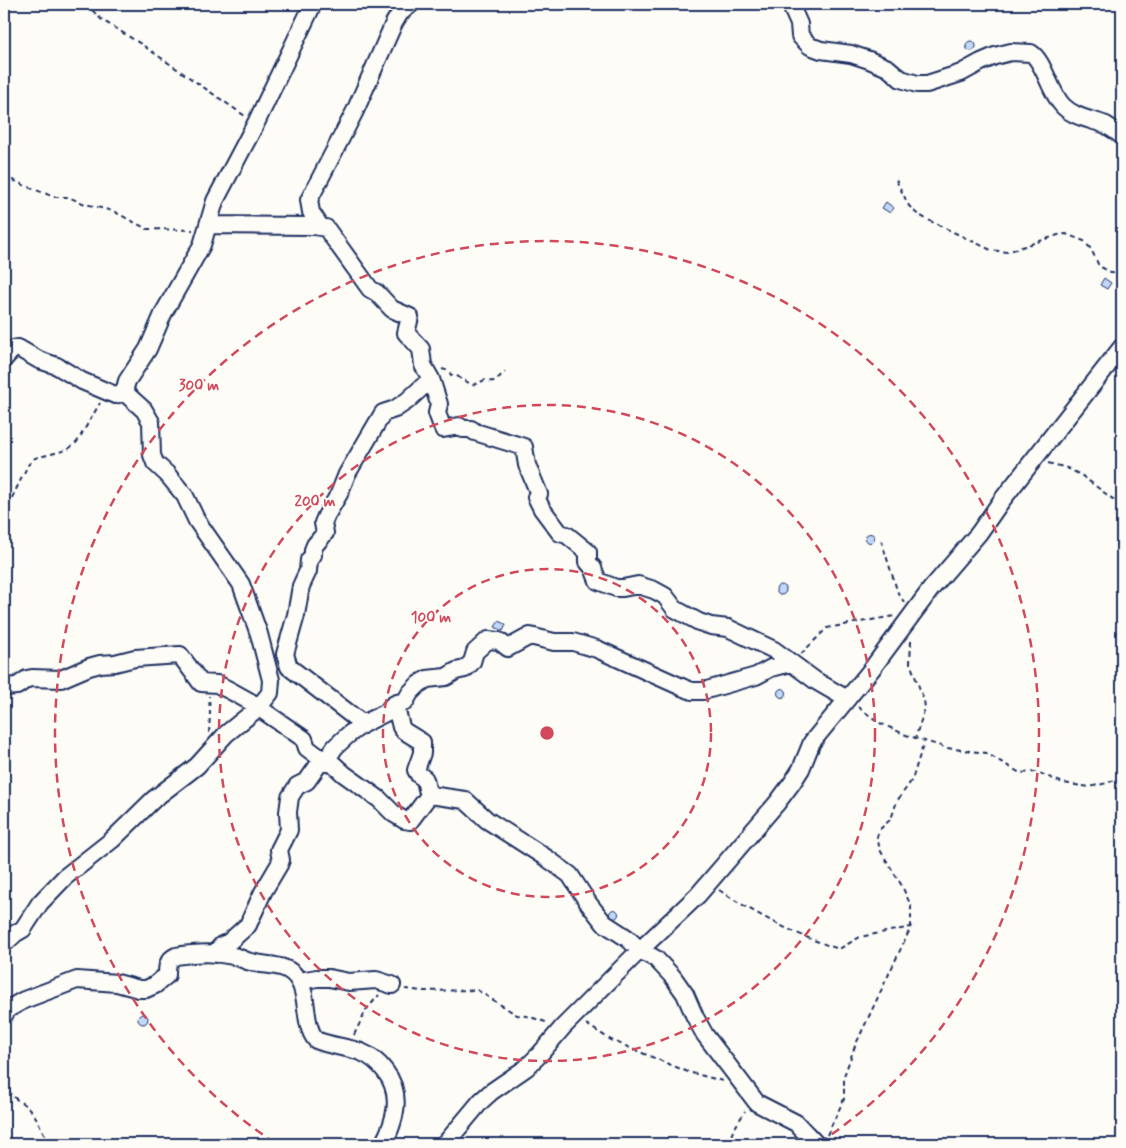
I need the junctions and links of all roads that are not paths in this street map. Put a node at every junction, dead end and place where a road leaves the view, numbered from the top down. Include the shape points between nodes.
1 (313, 4) edge
2 (411, 4) edge
3 (790, 4) edge
4 (1122, 136) edge
5 (320, 226) junction
6 (207, 228) junction
7 (1122, 348) edge
8 (4, 359) edge
9 (428, 374) junction
10 (116, 392) junction
11 (791, 663) junction
12 (4, 687) edge
13 (847, 699) junction
14 (258, 708) junction
15 (387, 712) junction
16 (363, 724) junction
17 (325, 762) junction
18 (430, 794) junction
19 (4, 944) edge
20 (640, 950) junction
21 (214, 954) junction
22 (300, 981) junction
23 (392, 985) road end
24 (4, 1015) edge
25 (821, 1141) edge
26 (384, 1144) edge
27 (445, 1144) edge

1 - 6 street via 215,201
2 - 5 street via 394,23 355,111 309,200 311,212
3 - 4 street via 799,24 800,36 810,46 869,60 888,68 901,79 917,84 961,73 995,56 1011,52 1030,53 1037,59 1054,95 1065,108 1106,125
5 - 6 street
5 - 9 street via 330,232 370,289 392,309 410,317 406,333 420,349
6 - 10 street via 202,245 164,312 148,349
7 - 13 street
8 - 10 street via 12,349 18,348 82,382
9 - 11 street via 439,404 437,413 443,429 471,428 524,447 542,509 560,532 588,552 588,562 600,583 623,588 644,586 665,596 675,609 698,622 728,628 762,644
9 - 16 street via 407,400 383,413 347,474 323,523 324,536 315,545 309,560 285,654 289,667
10 - 14 street via 144,410 152,422 155,463 182,491 197,521 241,584 271,680 270,693
11 - 13 street
11 - 15 street via 698,692 573,642 554,642 530,636 508,648 499,641 488,640 475,652 465,669 446,678 427,679 414,688 405,702 396,702
12 - 14 street via 17,686 32,678 62,679 100,664 178,654 201,683 221,686
13 - 20 street via 812,742 801,769 786,792 698,894
14 - 17 street via 304,739 307,748
14 - 19 street via 112,840 65,877 40,903 23,929
15 - 16 street
15 - 18 street via 395,711 404,731 422,742 416,770 425,779
16 - 17 street via 336,747
17 - 18 street via 333,764 404,820 415,816
17 - 21 street via 297,786 290,797 289,830 279,850 281,860 248,925
18 - 20 street via 465,800 486,820 560,867 604,923
20 - 25 street via 656,959 673,977 702,1030 759,1105
20 - 27 street via 526,1068 481,1101
21 - 22 street via 281,966
21 - 24 street via 186,954 172,958 167,964 166,975 146,989 78,980 24,1000
22 - 23 street via 317,978 349,982 376,980
22 - 26 street via 313,1037 373,1058 394,1086 396,1113

